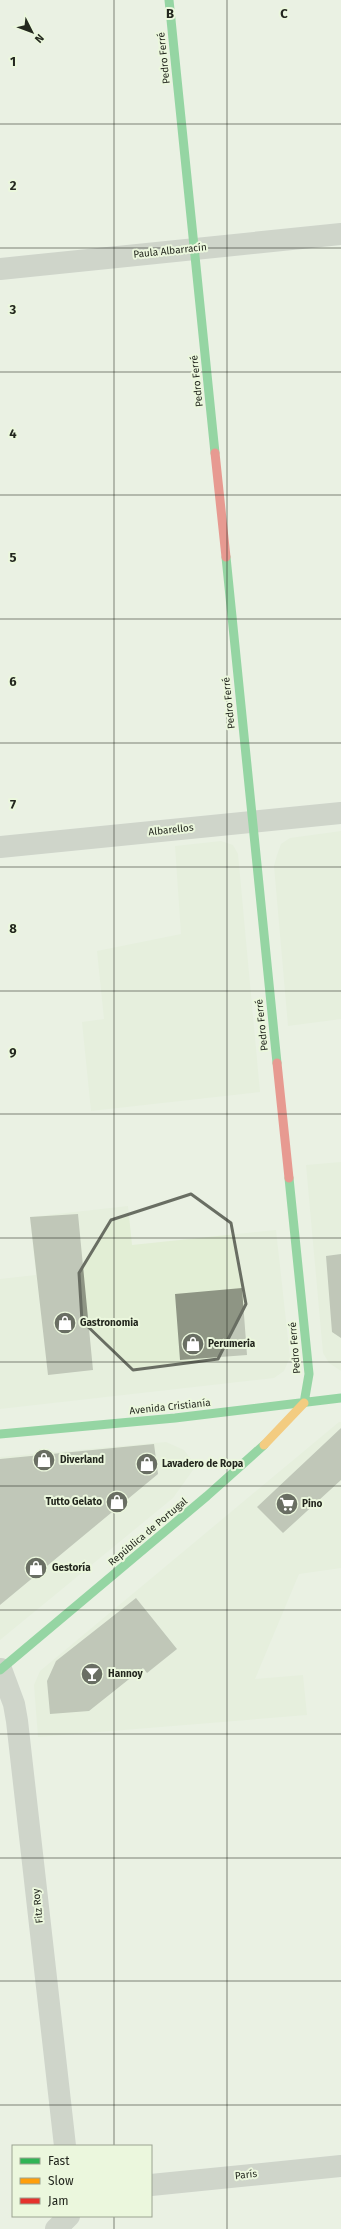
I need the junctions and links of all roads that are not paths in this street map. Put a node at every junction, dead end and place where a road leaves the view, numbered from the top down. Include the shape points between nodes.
1 (170, 0) edge
2 (341, 234) edge
3 (194, 249) junction
4 (0, 269) edge
5 (341, 813) edge
6 (252, 822) junction
7 (0, 847) edge
8 (341, 1398) edge
9 (304, 1404) junction
10 (0, 1434) edge
11 (0, 1670) edge
12 (65, 2145) edge
13 (341, 2166) edge
14 (152, 2185) edge
15 (70, 2217) edge
16 (71, 2217) edge
17 (56, 2229) edge
18 (74, 2229) edge

1 - 3 street, Pedro Ferré
2 - 3 street, Paula Albarracín
3 - 4 street, Paula Albarracín
3 - 6 street, Pedro Ferré
5 - 6 street, Albarellos
6 - 7 street, Albarellos
6 - 9 street, Pedro Ferré via 309,1374
8 - 9 street, Avenida Cristianía
9 - 10 street, Avenida Cristianía
9 - 11 street, República de Portugal via 251,1458
11 - 12 street, Fitz Roy via 14,1704 17,1721
13 - 14 street, París
15 - 17 street
16 - 18 street

